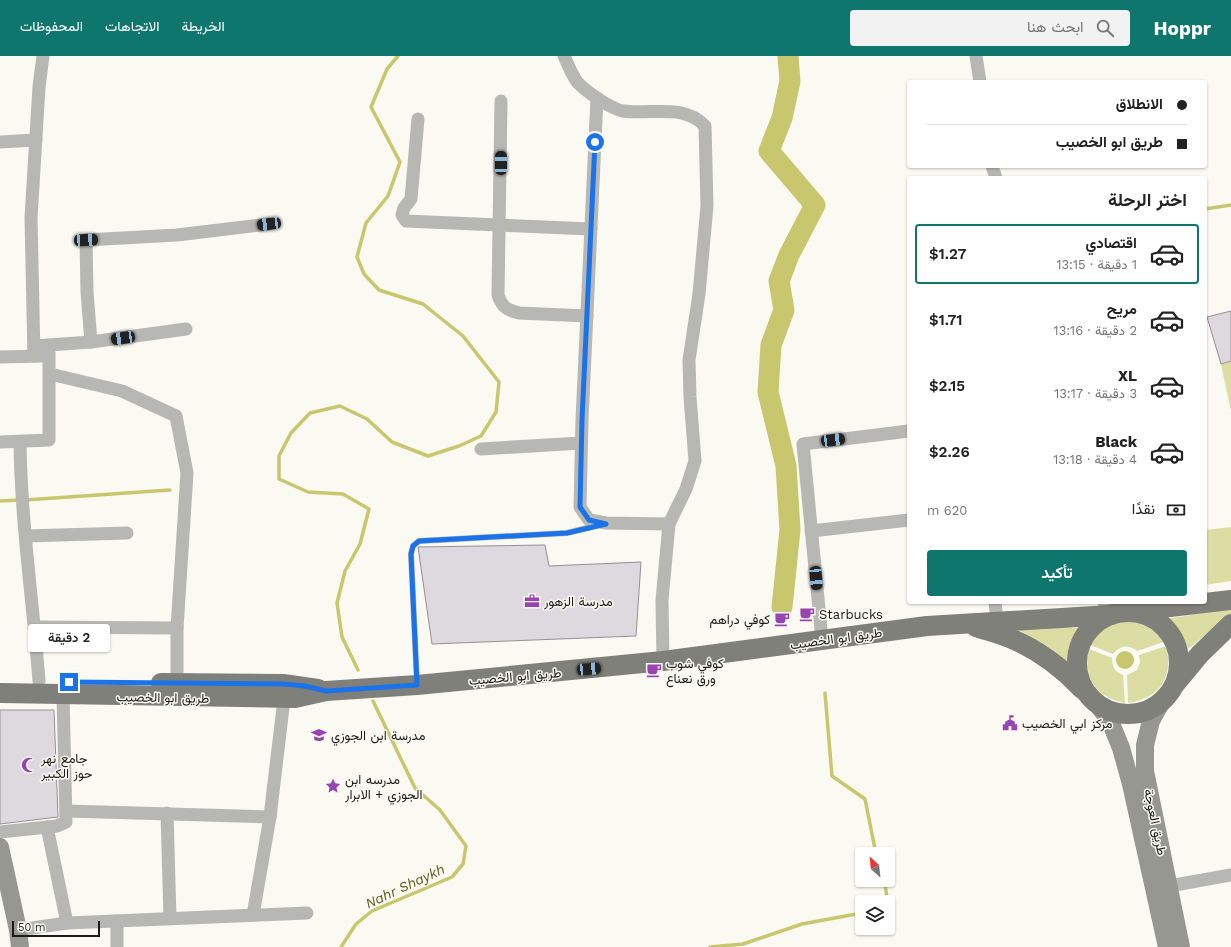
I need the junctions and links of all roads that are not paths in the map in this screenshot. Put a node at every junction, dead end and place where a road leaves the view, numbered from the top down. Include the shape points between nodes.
1 (43, 56) edge
2 (564, 56) edge
3 (976, 56) edge
4 (980, 80) edge
5 (598, 98) junction
6 (501, 100) dead end
7 (418, 119) dead end
8 (36, 140) junction
9 (0, 142) edge
10 (269, 224) dead end
11 (500, 225) junction
12 (591, 229) junction
13 (587, 316) junction
14 (186, 329) dead end
15 (91, 342) junction
16 (49, 350) junction
17 (34, 351) junction
18 (0, 357) edge
19 (50, 374) junction
20 (907, 431) edge
21 (0, 442) edge
22 (20, 442) junction
23 (581, 443) junction
24 (481, 449) dead end
25 (907, 520) edge
26 (606, 524) junction
27 (670, 524) junction
28 (811, 531) junction
29 (127, 533) dead end
30 (26, 536) junction
31 (1231, 600) edge
32 (1207, 602) edge
33 (1182, 604) edge
34 (1115, 610) edge
35 (996, 612) edge
36 (965, 623) junction
37 (1231, 624) edge
38 (35, 627) junction
39 (177, 628) junction
40 (822, 640) junction
41 (662, 661) junction
42 (0, 680) edge
43 (38, 681) junction
44 (177, 683) junction
45 (417, 685) junction
46 (326, 691) junction
47 (0, 693) edge
48 (1168, 694) junction
49 (63, 696) junction
50 (284, 699) junction
51 (1093, 699) junction
52 (67, 811) junction
53 (167, 812) junction
54 (270, 817) junction
55 (47, 827) junction
56 (0, 832) edge
57 (0, 847) edge
58 (1231, 875) edge
59 (1169, 886) junction
60 (307, 913) dead end
61 (253, 914) junction
62 (170, 918) junction
63 (117, 921) junction
64 (67, 923) junction
65 (19, 939) edge
66 (117, 947) edge
67 (1167, 947) edge
68 (1182, 947) edge

1 - 8 street
2 - 5 street via 578,83
3 - 4 street
5 - 12 street
5 - 27 street via 622,110 673,111 698,119 705,126 707,206 699,294 689,360 695,461
6 - 11 street
7 - 11 street via 412,199 404,208 402,215 406,221
8 - 9 street
8 - 17 street via 31,218
10 - 15 street via 177,235 86,240
11 - 12 street
11 - 13 street via 498,295 502,305 509,311 519,313
12 - 13 street
13 - 23 street
14 - 15 street
15 - 16 street
16 - 17 street
16 - 19 street
17 - 18 street
19 - 22 street via 49,440
19 - 39 street via 122,391 176,416 187,473
20 - 28 street via 803,444
21 - 22 street
22 - 30 street via 20,484
23 - 24 street
23 - 26 street via 580,507 589,520
25 - 28 street
26 - 27 street
26 - 45 lane via 567,533 419,541 413,546 411,554
27 - 41 street via 662,600
28 - 40 street
29 - 30 street
30 - 38 street
31 - 32 main road, طريق ابو الخصيب
33 - 34 main road, طريق ابو الخصيب
34 - 35 main road, طريق ابو الخصيب
34 - 48 main road via 1139,613 1154,619 1166,629 1174,642 1178,658 1178,673
34 - 51 main road via 1097,622 1079,649 1077,668 1080,680
35 - 36 main road, طريق ابو الخصيب
36 - 40 main road, طريق ابو الخصيب
36 - 51 main road, طريق ابو الخصيب via 1012,639 1037,652 1065,671
37 - 48 main road via 1200,654
38 - 39 street
38 - 43 street
39 - 44 street
40 - 41 main road, طريق ابو الخصيب
41 - 45 main road, طريق ابو الخصيب
42 - 43 main road, طريق ابو الخصيب
43 - 44 main road, طريق ابو الخصيب
44 - 46 main road, طريق ابو الخصيب via 283,684
45 - 46 main road, طريق ابو الخصيب
46 - 50 main road, طريق ابو الخصيب
47 - 49 main road, طريق ابو الخصيب
48 - 51 main road via 1152,708 1139,713 1125,714 1111,711
48 - 59 main road, طريق العوجة via 1151,721 1145,745 1145,771
49 - 50 main road, طريق ابو الخصيب
49 - 52 street
50 - 54 street
51 - 67 main road, طريق العوجة via 1110,720 1121,748
52 - 53 street
52 - 55 street via 66,822
53 - 54 street
53 - 62 street
54 - 61 street
55 - 56 street
55 - 64 street
57 - 65 main road
58 - 59 street
59 - 68 main road, طريق العوجة
60 - 61 street
61 - 62 street
62 - 63 street
63 - 64 street
63 - 66 street
64 - 65 street

